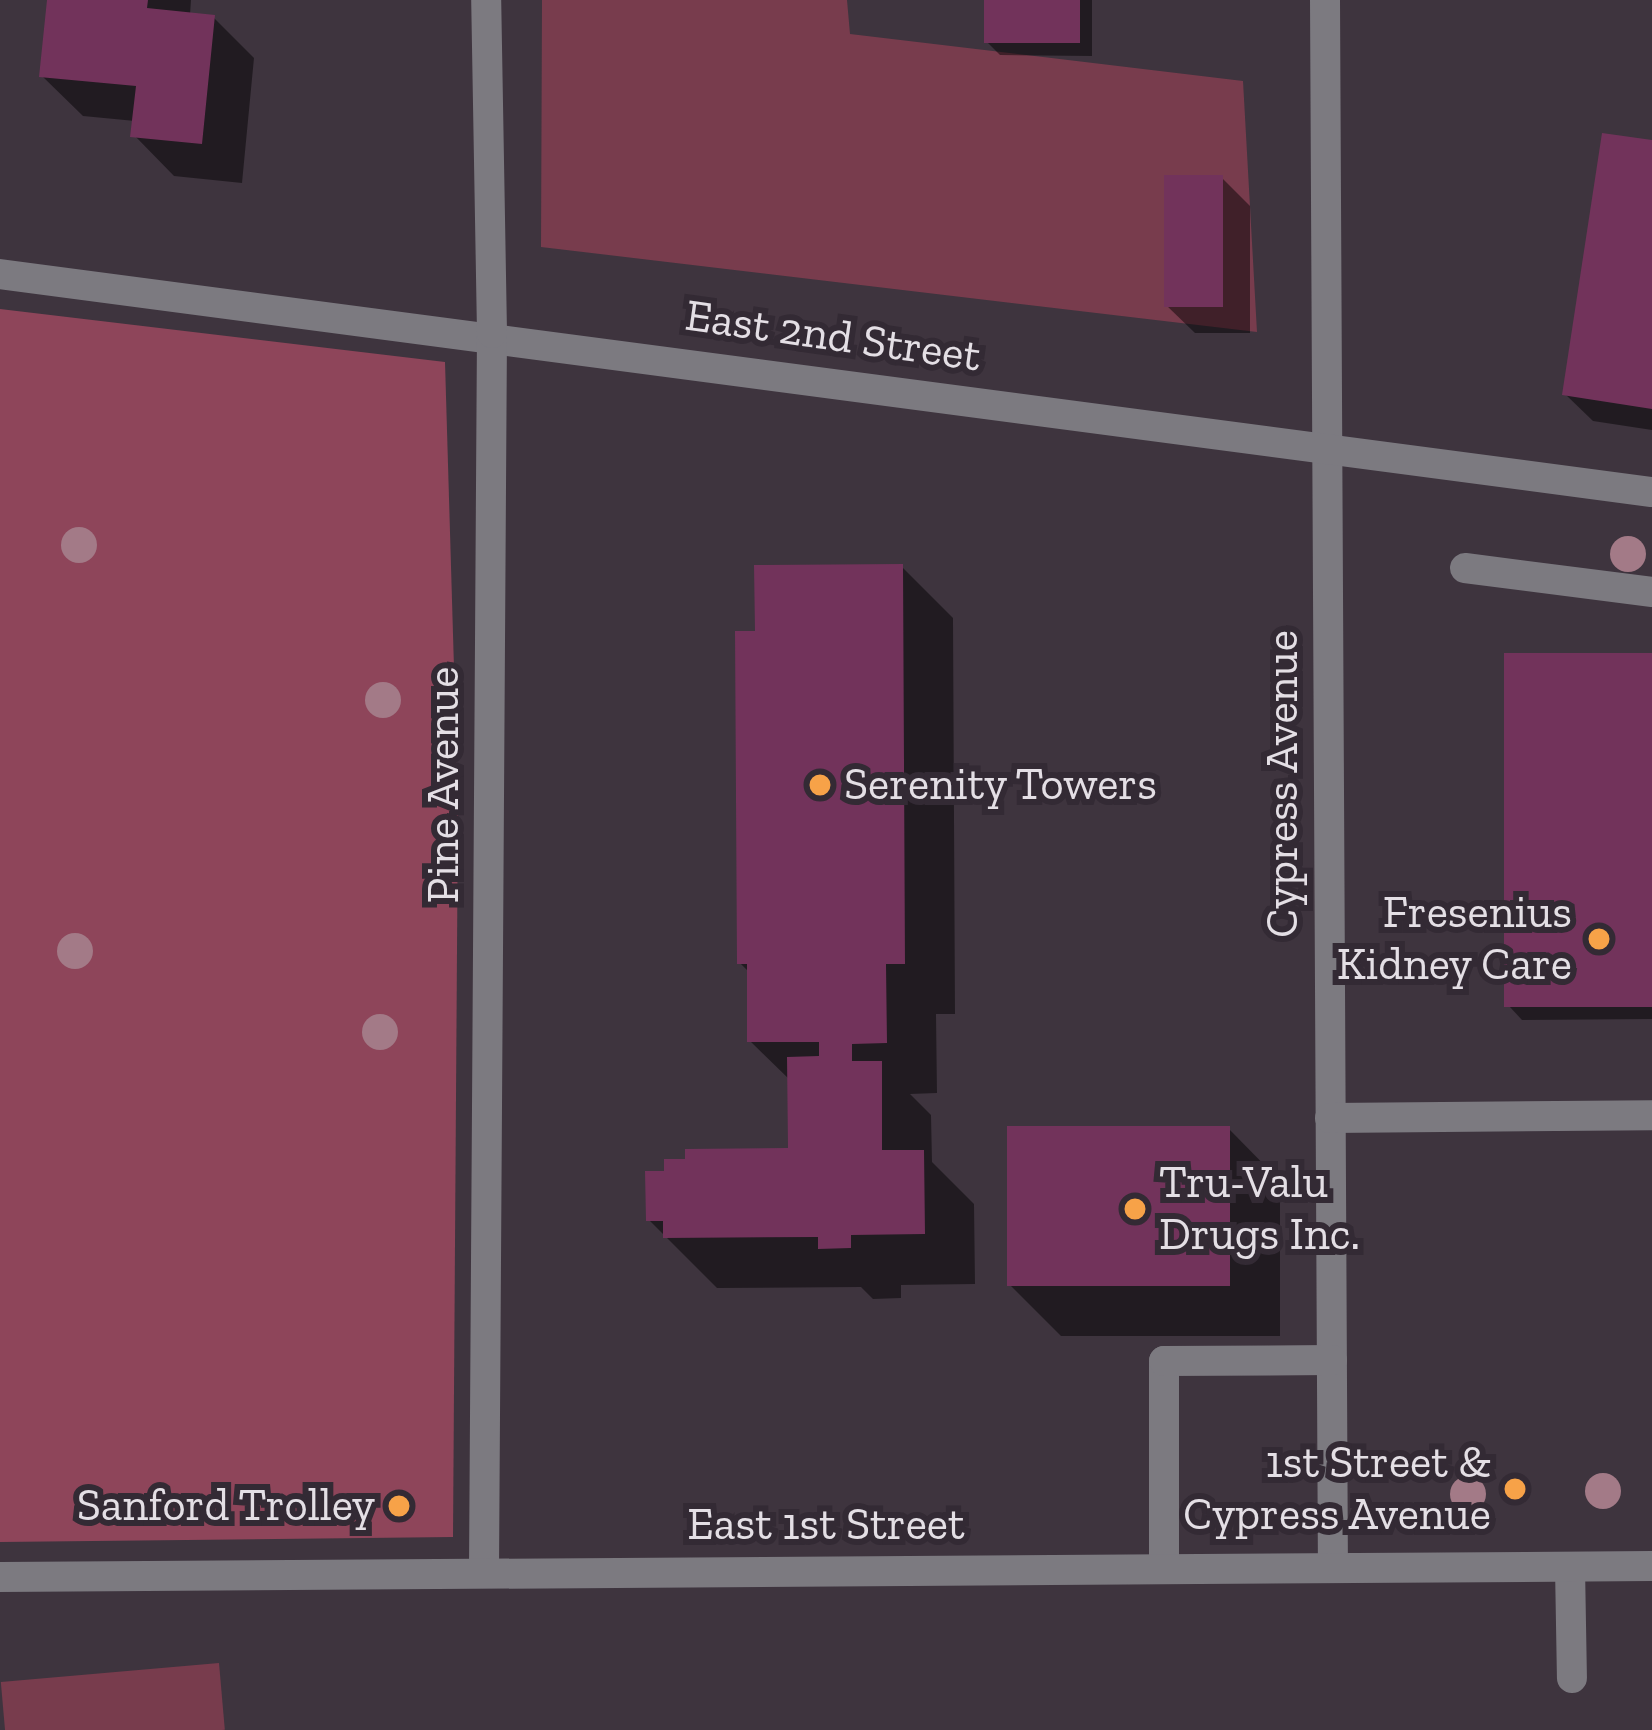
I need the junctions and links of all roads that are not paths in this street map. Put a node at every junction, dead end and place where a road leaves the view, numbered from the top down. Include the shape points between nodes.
1 (486, 0) edge
2 (1325, 0) edge
3 (0, 274) edge
4 (492, 333) junction
5 (1325, 452) junction
6 (1652, 492) edge
7 (1465, 568) dead end
8 (1652, 592) edge
9 (1652, 1115) edge
10 (1330, 1118) junction
11 (1332, 1360) junction
12 (1652, 1566) edge
13 (1570, 1567) junction
14 (1334, 1568) junction
15 (1164, 1569) junction
16 (484, 1571) junction
17 (0, 1577) edge
18 (1572, 1678) dead end

1 - 4 street, Pine Avenue
2 - 5 street, Cypress Avenue
3 - 4 street, East 2nd Street
4 - 5 street, East 2nd Street
4 - 16 street, Pine Avenue
5 - 6 street, East 2nd Street
5 - 10 street, Cypress Avenue
7 - 8 street
9 - 10 street
10 - 11 street, Cypress Avenue
11 - 14 street, Cypress Avenue
11 - 15 street via 1164,1361
12 - 13 street, East 1st Street
13 - 14 street, East 1st Street
13 - 18 street
14 - 15 street, East 1st Street
15 - 16 street, East 1st Street
16 - 17 street, East 1st Street

